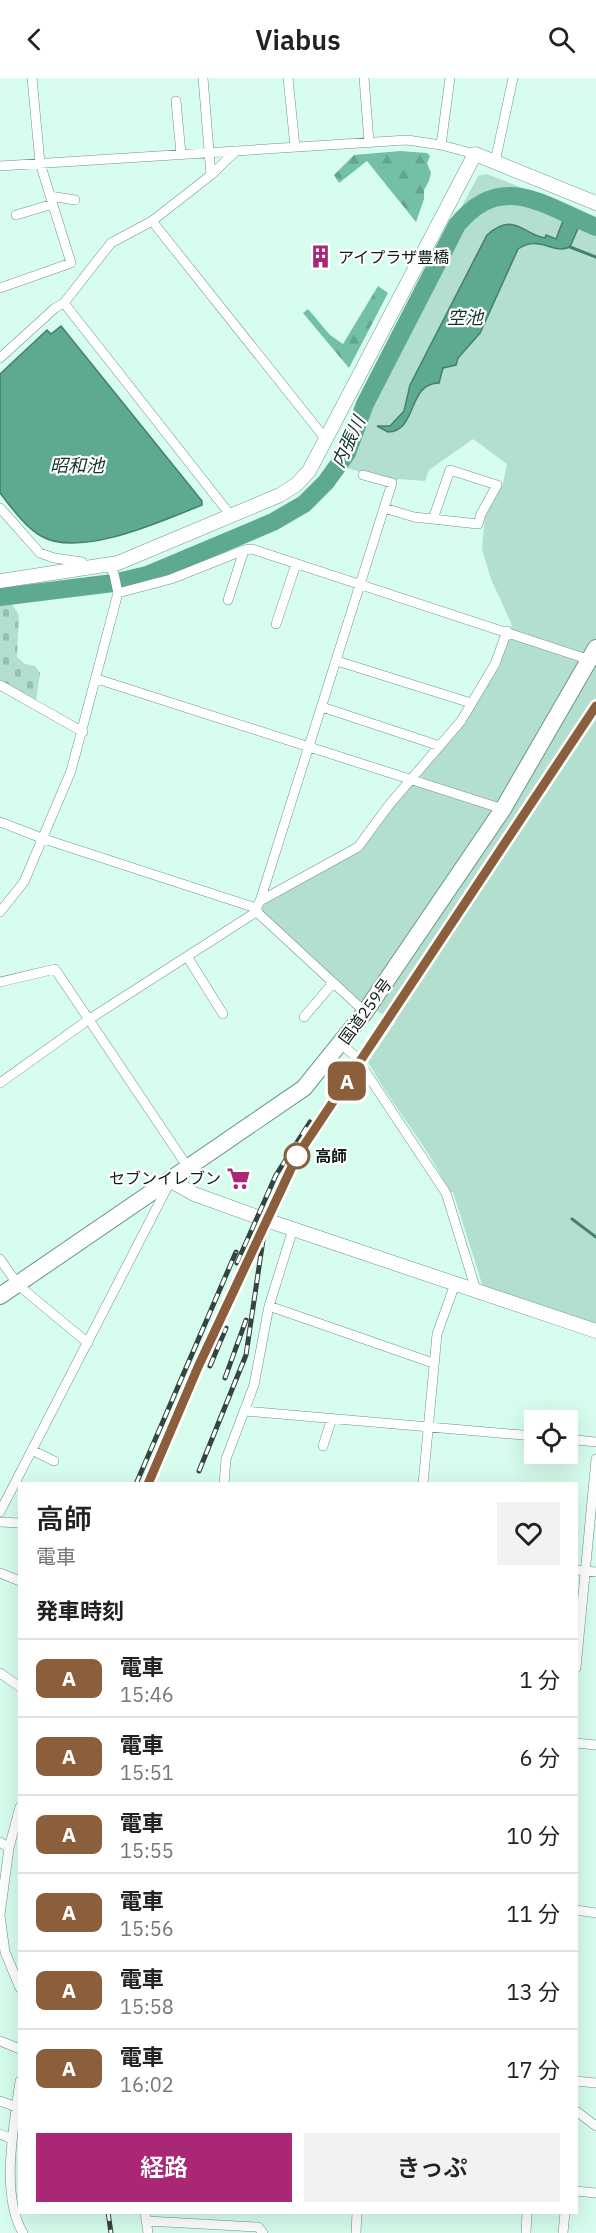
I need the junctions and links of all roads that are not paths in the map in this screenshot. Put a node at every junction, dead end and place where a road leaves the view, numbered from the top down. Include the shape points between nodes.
1 (32, 78) edge
2 (203, 78) edge
3 (288, 78) edge
4 (364, 78) edge
5 (450, 78) edge
6 (513, 78) edge
7 (177, 101) dead end
8 (369, 142) junction
9 (441, 145) junction
10 (295, 147) junction
11 (236, 151) junction
12 (210, 152) junction
13 (181, 154) junction
14 (475, 154) junction
15 (495, 162) junction
16 (40, 163) junction
17 (0, 166) edge
18 (211, 175) junction
19 (51, 200) junction
20 (75, 200) dead end
21 (596, 203) edge
22 (16, 215) dead end
23 (152, 222) junction
24 (0, 288) edge
25 (64, 303) junction
26 (0, 358) edge
27 (324, 437) junction
28 (363, 475) dead end
29 (0, 508) edge
30 (384, 508) junction
31 (232, 517) junction
32 (433, 519) junction
33 (244, 550) junction
34 (296, 564) junction
35 (86, 570) junction
36 (112, 570) junction
37 (0, 581) edge
38 (360, 584) junction
39 (118, 591) junction
40 (228, 600) dead end
41 (276, 624) dead end
42 (507, 632) junction
43 (593, 654) edge
44 (337, 661) junction
45 (97, 679) junction
46 (0, 686) edge
47 (471, 703) junction
48 (321, 707) junction
49 (83, 732) junction
50 (309, 746) junction
51 (440, 746) junction
52 (410, 779) junction
53 (503, 809) junction
54 (0, 822) edge
55 (44, 839) junction
56 (258, 905) junction
57 (0, 912) edge
58 (188, 957) junction
59 (0, 982) edge
60 (333, 983) junction
61 (365, 1012) junction
62 (223, 1014) dead end
63 (304, 1017) dead end
64 (88, 1020) junction
65 (341, 1044) junction
66 (0, 1083) edge
67 (189, 1169) junction
68 (171, 1181) junction
69 (293, 1229) junction
70 (0, 1259) edge
71 (454, 1284) junction
72 (18, 1285) junction
73 (476, 1290) junction
74 (0, 1296) edge
75 (268, 1306) junction
76 (596, 1331) edge
77 (88, 1343) junction
78 (432, 1363) junction
79 (245, 1411) junction
80 (332, 1418) junction
81 (428, 1427) junction
82 (524, 1435) edge
83 (578, 1440) edge
84 (596, 1442) edge
85 (323, 1446) dead end
86 (32, 1450) junction
87 (596, 1459) edge
88 (54, 1461) dead end
89 (224, 1482) edge
90 (423, 1482) edge
91 (0, 1512) edge
92 (0, 1522) edge
93 (18, 1522) edge
94 (581, 1571) edge
95 (596, 1572) edge
96 (0, 1573) edge
97 (18, 1580) edge
98 (578, 1629) edge
99 (0, 1673) edge
100 (18, 1686) edge
101 (578, 1743) edge
102 (596, 1745) edge
103 (18, 1814) edge
104 (0, 1842) edge
105 (9, 1848) junction
106 (1, 1892) edge
107 (578, 1910) edge
108 (596, 1913) edge
109 (0, 1915) edge
110 (18, 1983) edge
111 (0, 2041) edge
112 (18, 2048) edge
113 (578, 2081) edge
114 (596, 2083) edge
115 (18, 2094) edge
116 (0, 2101) edge
117 (16, 2107) junction
118 (578, 2112) edge
119 (596, 2126) edge
120 (0, 2134) edge
121 (12, 2139) junction
122 (4, 2180) edge
123 (578, 2191) edge
124 (596, 2193) edge
125 (357, 2214) edge
126 (527, 2214) edge
127 (565, 2214) edge
128 (146, 2217) edge
129 (213, 2228) edge
130 (23, 2233) edge
131 (148, 2233) edge
132 (263, 2233) edge
133 (356, 2233) edge
134 (526, 2233) edge
135 (563, 2233) edge

1 - 16 street
2 - 12 street
3 - 10 street
4 - 8 street
5 - 9 street
6 - 15 street
7 - 13 street
8 - 9 street via 406,140
8 - 10 street
9 - 14 street
10 - 11 street
11 - 12 street
11 - 18 street
12 - 13 street
12 - 18 street
13 - 16 street
14 - 15 street
14 - 27 street
15 - 21 street
16 - 17 street
16 - 19 street
18 - 23 street
19 - 20 street
19 - 22 street
19 - 24 street via 71,263
23 - 25 street via 111,243
23 - 27 street
25 - 26 street
25 - 31 street
27 - 31 street via 309,471 297,484
28 - 30 street via 392,483
29 - 35 street via 40,553 82,562
30 - 32 street
30 - 38 street
31 - 36 street
32 - 32 street via 478,524 497,485 450,470
33 - 34 street via 252,549
33 - 39 street via 171,579
33 - 40 street
34 - 38 street
34 - 41 street
35 - 36 street
35 - 37 street
36 - 39 street
38 - 42 street
38 - 44 street
39 - 45 street
42 - 43 street
42 - 47 street via 495,664
43 - 53 highway, 国道259号
44 - 47 street
44 - 48 street
45 - 49 street
45 - 50 street
46 - 49 street
47 - 51 street
48 - 50 street
48 - 51 street
49 - 55 street
50 - 52 street
50 - 56 street
51 - 52 street
52 - 53 street
52 - 56 street via 358,847
53 - 61 highway, 国道259号
54 - 55 street
55 - 56 street
55 - 57 street via 24,882
56 - 58 street via 253,914
56 - 60 street via 259,914
58 - 62 street
58 - 64 street
59 - 64 street via 55,969
60 - 61 street
60 - 63 street
61 - 65 highway, 国道259号
64 - 66 street
64 - 67 street
65 - 67 highway, 国道259号 via 304,1088
65 - 73 street via 355,1056 446,1193
67 - 68 highway, 国道259号
68 - 69 street via 194,1194
68 - 72 highway, 国道259号
68 - 77 street
69 - 71 street
69 - 75 street
70 - 72 street
71 - 73 street
71 - 78 street
72 - 74 highway, 国道259号
72 - 77 street
73 - 76 street
75 - 78 street
75 - 79 street via 254,1385
77 - 86 street
78 - 81 street
79 - 80 street
79 - 89 street via 226,1459
80 - 81 street
80 - 85 street
81 - 82 street
81 - 90 street
83 - 84 street
86 - 88 street
86 - 91 street
87 - 94 street
92 - 93 street
94 - 95 street
94 - 98 street
96 - 97 street
99 - 100 street
101 - 102 street
103 - 105 street
104 - 105 street
105 - 106 street
106 - 109 street
107 - 108 street
109 - 110 street via 5,1952
111 - 112 street
113 - 114 street
115 - 117 street
116 - 117 street
117 - 121 street
118 - 119 street
120 - 121 street
121 - 122 street
122 - 130 street via 13,2220
123 - 124 street
125 - 133 street
126 - 134 street
127 - 135 street
128 - 129 street
128 - 131 street
129 - 132 street via 258,2227

